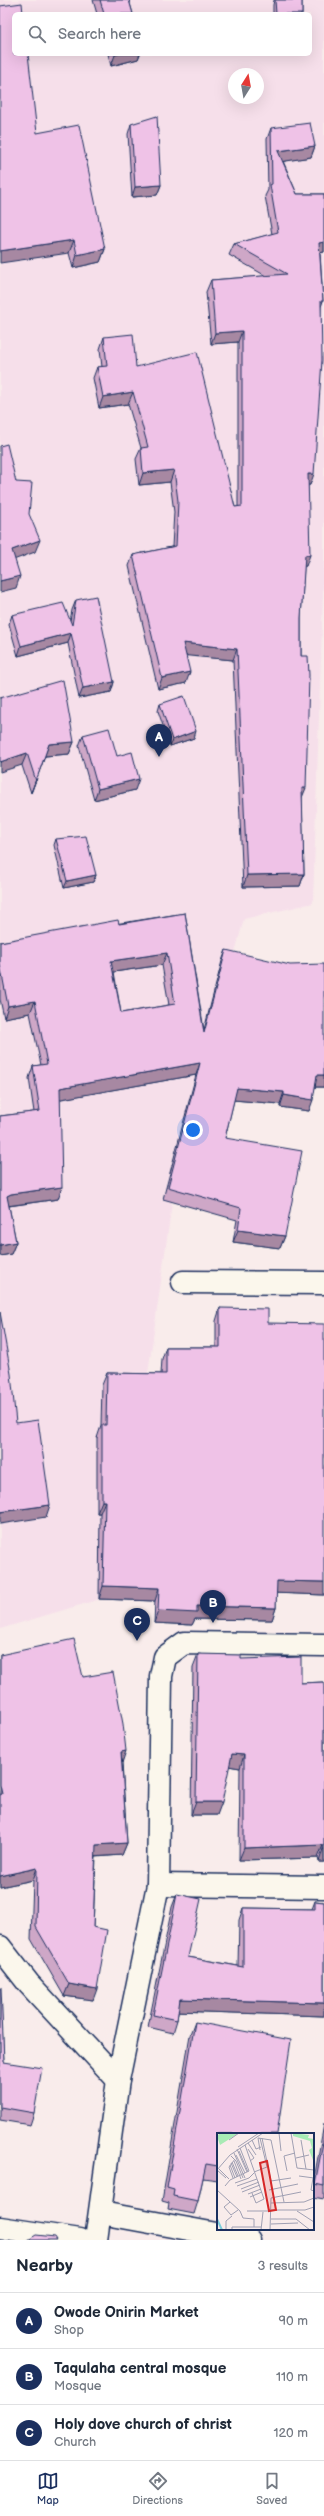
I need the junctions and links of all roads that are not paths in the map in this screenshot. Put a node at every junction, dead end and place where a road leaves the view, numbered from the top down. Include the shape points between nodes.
1 (183, 1282) dead end
2 (324, 1283) edge
3 (324, 1645) edge
4 (158, 1885) junction
5 (324, 1887) edge
6 (0, 1947) edge
7 (118, 2080) junction
8 (100, 2213) junction
9 (0, 2228) edge
10 (80, 2240) edge
11 (96, 2240) edge
12 (249, 2240) edge

1 - 2 street
3 - 4 street via 184,1643 165,1657 161,1676
4 - 5 street
4 - 7 street
6 - 7 street via 29,1984
7 - 8 street
8 - 11 street
8 - 12 street
9 - 10 street

